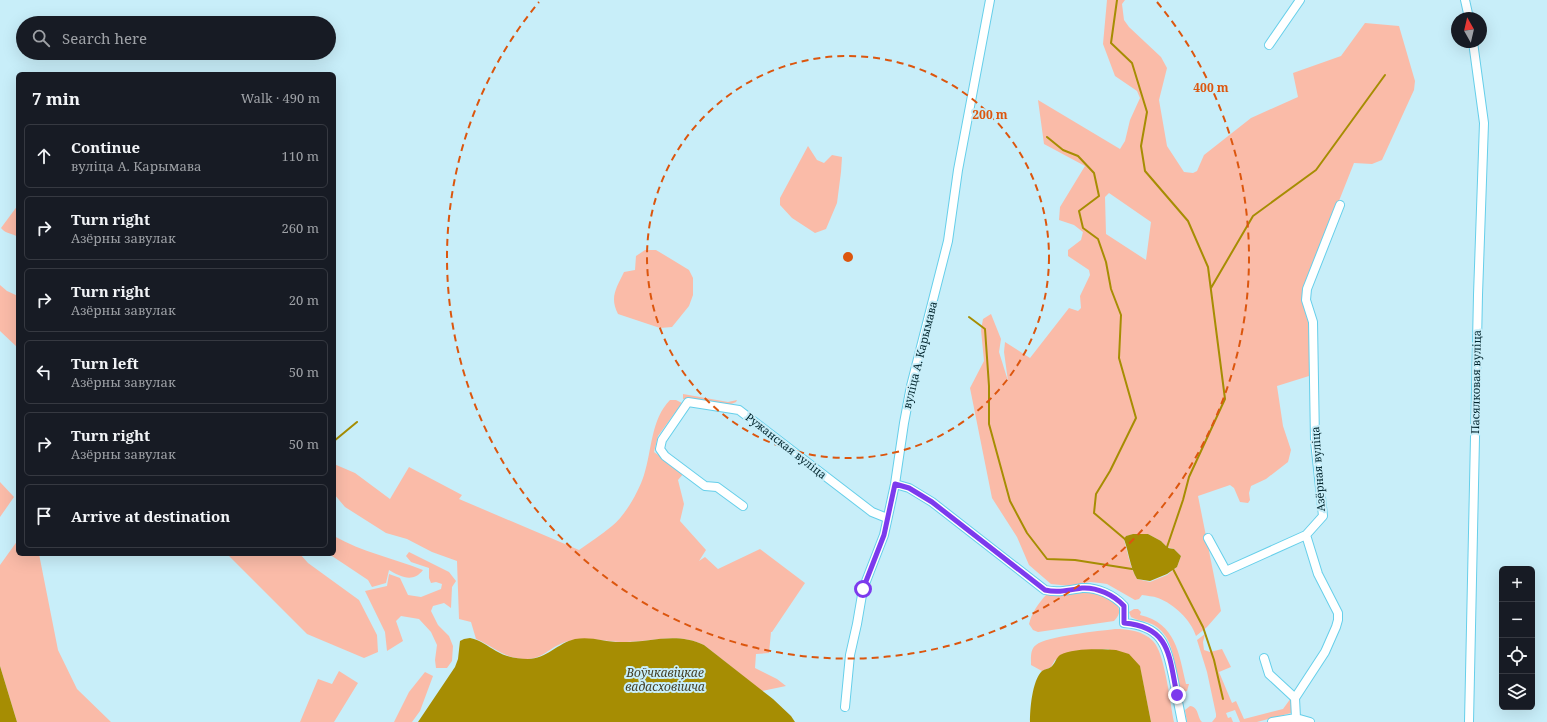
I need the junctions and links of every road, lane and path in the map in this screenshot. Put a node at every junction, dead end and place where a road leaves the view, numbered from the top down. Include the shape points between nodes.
1 (990, 0) edge
2 (1300, 0) edge
3 (1465, 0) edge
4 (1467, 12) edge
5 (1269, 45) dead end
6 (1474, 48) edge
7 (1340, 205) dead end
8 (895, 484) junction
9 (742, 506) dead end
10 (887, 518) junction
11 (1306, 535) junction
12 (1208, 538) dead end
13 (1264, 658) dead end
14 (1295, 698) junction
15 (845, 707) dead end
16 (1296, 718) junction
17 (1182, 722) edge
18 (1272, 722) edge
19 (1310, 722) edge
20 (1469, 722) edge

1 - 8 street, вуліца А. Карымава via 958,170 948,241 911,386
2 - 5 street
3 - 4 street
6 - 20 street, Пасялковая вуліца via 1484,123
7 - 11 street, Азёрная вуліца via 1307,289 1306,300 1314,322 1315,441 1323,516
8 - 10 street, вуліца А. Карымава
8 - 17 street via 909,488 932,502 1045,590 1092,589 1102,591 1120,601 1124,606 1124,623 1148,628 1164,644 1169,656
9 - 10 street, Ружанская вуліца via 717,487 704,486 665,456 660,449 662,440 688,402 739,410 872,512
10 - 15 street, вуліца А. Карымава via 884,535 863,589 850,655
11 - 12 street via 1226,571
11 - 14 street via 1318,574 1338,613 1338,620 1325,652
13 - 14 street via 1269,674
14 - 16 street
16 - 18 street
16 - 19 street

